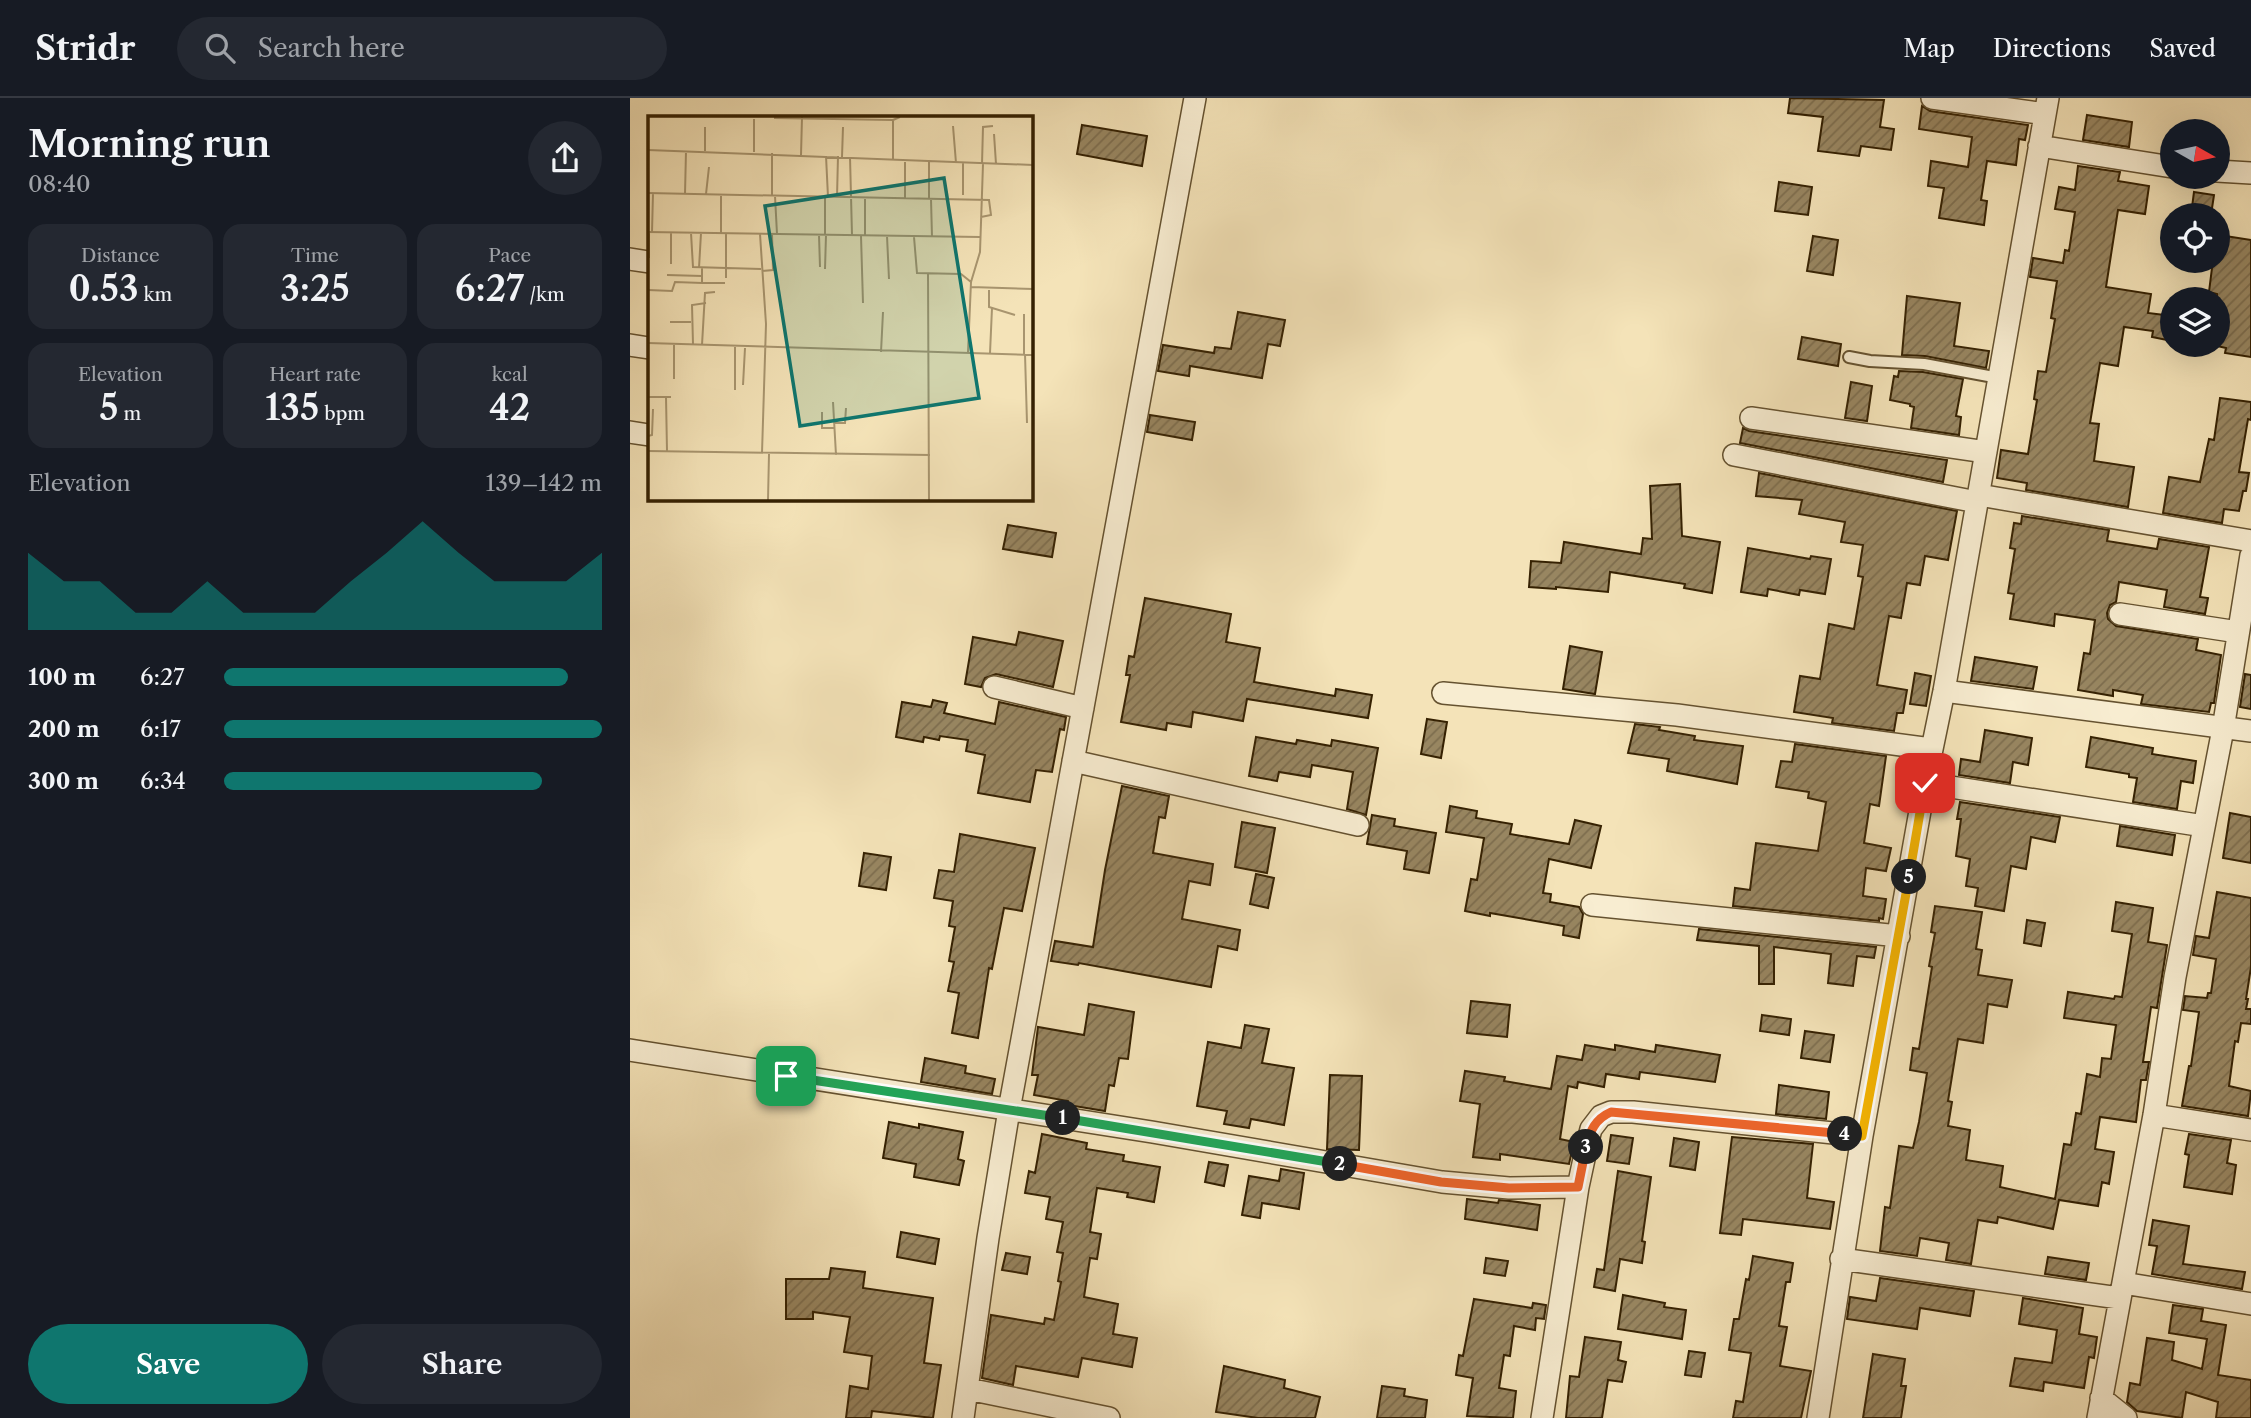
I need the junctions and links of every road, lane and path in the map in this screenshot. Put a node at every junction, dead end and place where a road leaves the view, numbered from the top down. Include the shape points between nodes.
1 (1195, 98) edge
2 (1933, 98) edge
3 (2046, 106) edge
4 (2039, 146) junction
5 (2160, 165) edge
6 (2230, 172) edge
7 (2251, 173) edge
8 (630, 259) edge
9 (648, 262) edge
10 (630, 345) edge
11 (648, 348) edge
12 (1849, 357) dead end
13 (1999, 378) junction
14 (1751, 418) dead end
15 (630, 432) edge
16 (648, 435) edge
17 (1986, 452) junction
18 (1734, 454) dead end
19 (1978, 498) junction
20 (2251, 541) edge
21 (2251, 556) edge
22 (2120, 614) dead end
23 (2242, 630) edge
24 (994, 688) dead end
25 (1944, 691) junction
26 (1443, 693) dead end
27 (1083, 708) junction
28 (2223, 729) junction
29 (2251, 731) edge
30 (1931, 749) junction
31 (1073, 761) junction
32 (1925, 783) junction
33 (1358, 825) dead end
34 (2204, 826) junction
35 (1592, 905) dead end
36 (1899, 936) junction
37 (630, 1050) edge
38 (1009, 1110) junction
39 (2154, 1115) junction
40 (2251, 1130) edge
41 (1862, 1136) junction
42 (1578, 1187) junction
43 (1841, 1259) junction
44 (2121, 1290) junction
45 (2251, 1304) edge
46 (968, 1389) junction
47 (2100, 1408) edge
48 (964, 1418) edge
49 (1109, 1418) edge
50 (1542, 1418) edge
51 (1818, 1418) edge
52 (2126, 1418) edge

1 - 27 street
2 - 3 street
3 - 4 street
4 - 5 street
4 - 13 street
6 - 7 street
8 - 9 street
10 - 11 street
12 - 13 lane via 1924,363
13 - 17 street
14 - 17 street
15 - 16 street
17 - 19 street
18 - 19 street
19 - 20 street
19 - 25 street
21 - 23 street
22 - 23 street
23 - 28 street
24 - 27 street
25 - 28 street
25 - 30 street
26 - 30 street via 1676,715
27 - 31 street
28 - 29 street
28 - 34 street
30 - 32 street
31 - 33 street
31 - 38 street
32 - 34 street
32 - 36 street
34 - 39 street
35 - 36 street
36 - 41 street
37 - 38 street
38 - 42 street via 1441,1182 1509,1188
38 - 46 street
39 - 40 street
39 - 44 street
41 - 42 street via 1611,1112 1591,1129
41 - 43 street
42 - 50 street
43 - 44 street
43 - 51 street
44 - 45 street
44 - 47 street
46 - 48 street
46 - 49 street
47 - 52 street

